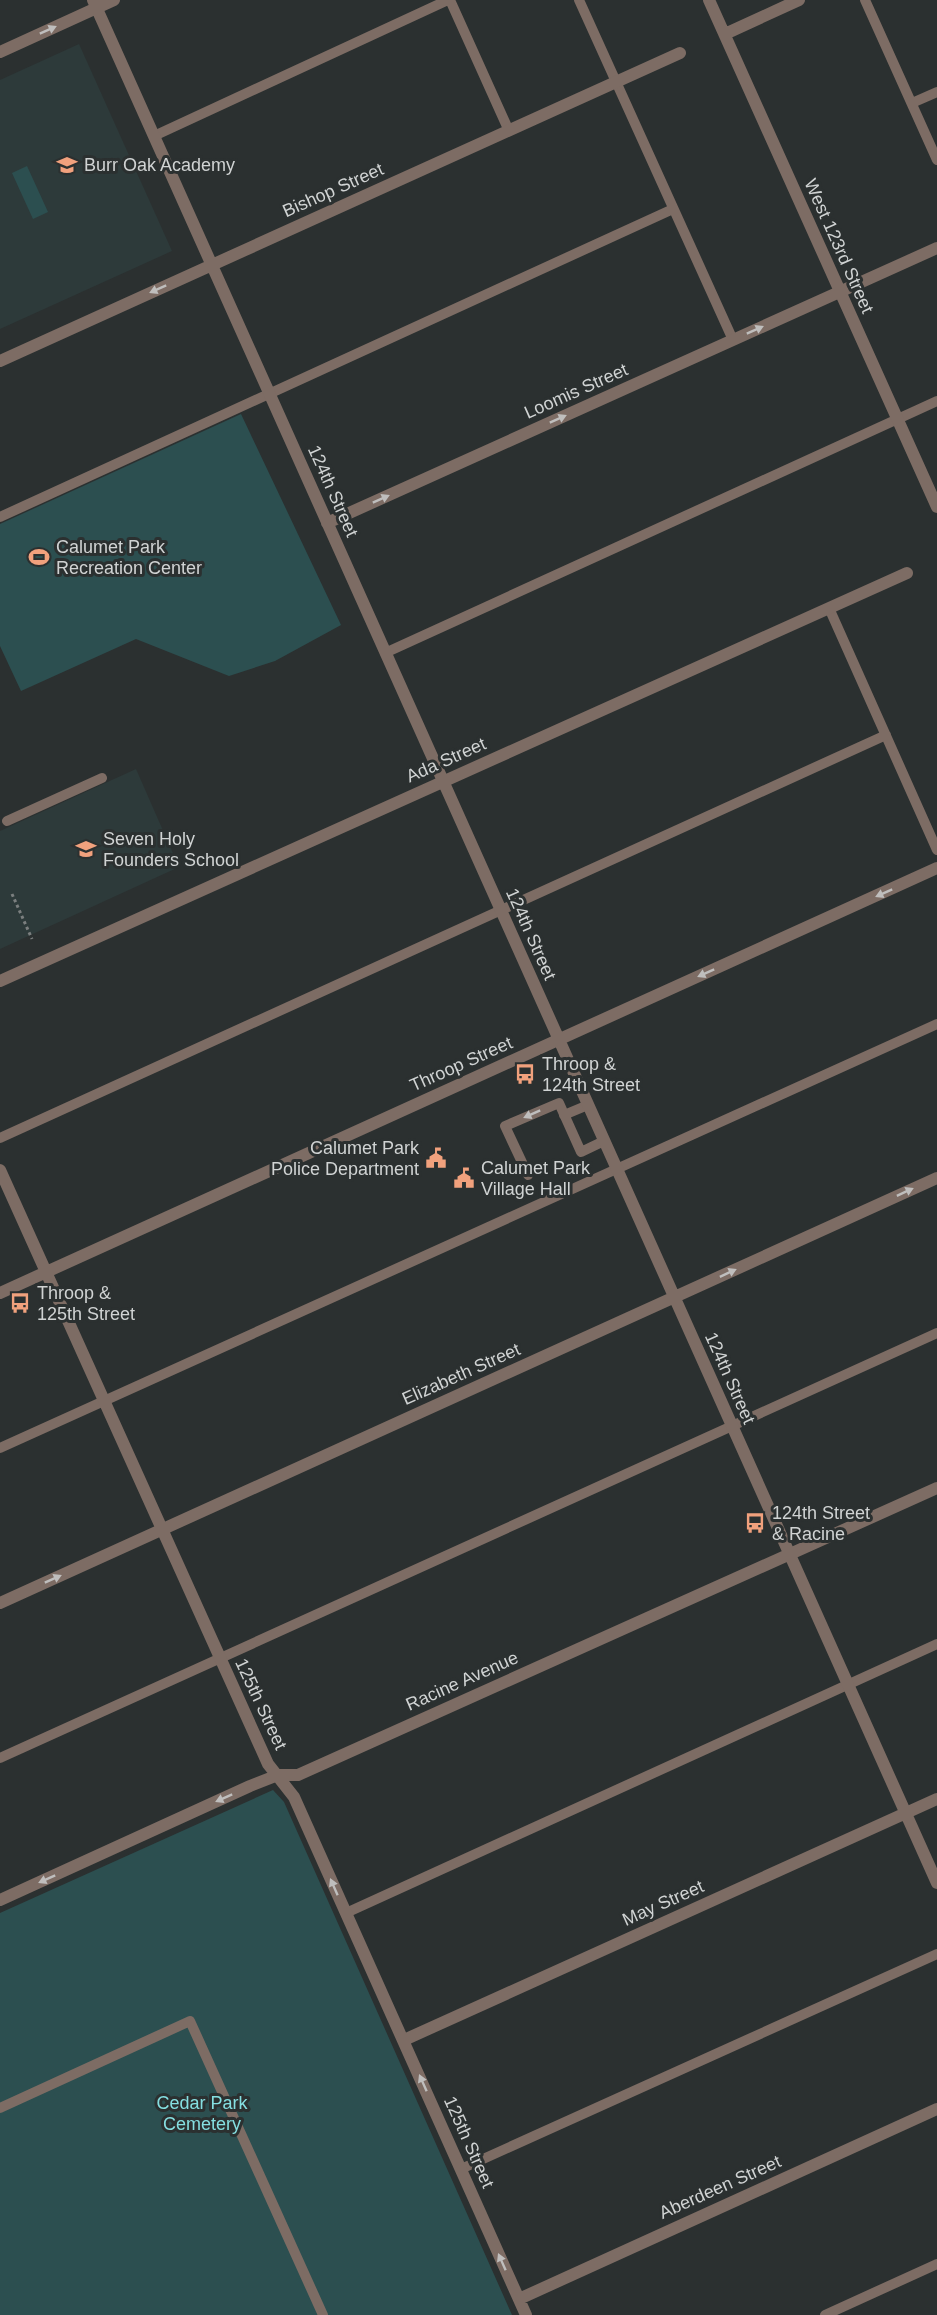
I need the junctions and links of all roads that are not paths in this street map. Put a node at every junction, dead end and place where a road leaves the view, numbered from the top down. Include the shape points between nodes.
1 (114, 0) edge
2 (449, 0) edge
3 (579, 0) edge
4 (709, 0) edge
5 (799, 0) edge
6 (865, 0) edge
7 (95, 4) edge
8 (724, 34) junction
9 (0, 52) edge
10 (680, 53) dead end
11 (616, 82) junction
12 (937, 92) edge
13 (912, 104) junction
14 (509, 131) junction
15 (154, 136) junction
16 (937, 160) edge
17 (674, 209) junction
18 (937, 248) edge
19 (212, 265) junction
20 (840, 292) junction
21 (733, 340) junction
22 (0, 361) edge
23 (270, 394) junction
24 (937, 401) edge
25 (897, 419) junction
26 (937, 507) edge
27 (0, 517) edge
28 (327, 523) junction
29 (908, 573) dead end
30 (829, 608) junction
31 (386, 653) junction
32 (886, 735) junction
33 (102, 778) dead end
34 (443, 781) junction
35 (7, 821) dead end
36 (937, 850) edge
37 (937, 868) edge
38 (500, 909) junction
39 (0, 981) edge
40 (937, 1024) edge
41 (559, 1039) junction
42 (588, 1105) junction
43 (564, 1115) junction
44 (0, 1138) edge
45 (604, 1141) junction
46 (617, 1169) junction
47 (0, 1170) edge
48 (528, 1175) dead end
49 (937, 1178) edge
50 (46, 1272) junction
51 (0, 1293) edge
52 (675, 1298) junction
53 (937, 1334) edge
54 (104, 1401) junction
55 (732, 1426) junction
56 (0, 1448) edge
57 (937, 1488) edge
58 (162, 1530) junction
59 (789, 1554) junction
60 (0, 1603) edge
61 (937, 1644) edge
62 (220, 1659) junction
63 (848, 1684) junction
64 (0, 1758) edge
65 (278, 1775) junction
66 (937, 1799) edge
67 (906, 1813) junction
68 (937, 1883) edge
69 (0, 1900) edge
70 (346, 1913) junction
71 (937, 1954) edge
72 (404, 2040) junction
73 (0, 2108) edge
74 (937, 2109) edge
75 (461, 2169) junction
76 (937, 2264) edge
77 (519, 2299) junction
78 (322, 2315) edge
79 (526, 2315) edge
80 (825, 2315) edge

1 - 7 street
2 - 14 lane
2 - 15 lane
3 - 11 lane
4 - 8 street, West 123rd Street
5 - 8 street
6 - 13 lane
9 -> 7 street
7 - 15 street, 124th Street
8 - 20 street, West 123rd Street
10 - 11 street, Bishop Street
11 - 14 street, Bishop Street
11 - 17 lane
12 - 13 lane
13 - 16 lane
14 - 19 street, Bishop Street
15 - 19 street, 124th Street
17 - 21 lane
17 - 23 lane
18 - 20 street, Loomis Street
19 -> 22 street, Bishop Street
19 - 23 street, 124th Street
21 -> 20 street, Loomis Street
20 - 25 street, West 123rd Street
28 -> 21 street, Loomis Street
23 - 27 lane
23 - 28 street, 124th Street
24 - 25 lane
25 - 26 street, West 123rd Street
25 - 31 lane
28 - 31 street, 124th Street
29 - 30 street, Ada Street
30 - 32 lane
30 - 34 street, Ada Street
31 - 34 street, 124th Street
32 - 36 lane
32 - 38 lane
33 - 35 lane
34 - 38 street, 124th Street
34 - 39 street, Ada Street
37 -> 41 street, Throop Street
38 - 41 street, 124th Street
38 - 44 lane
40 - 46 lane
41 - 42 street, 124th Street
41 - 50 street, Throop Street
42 - 43 lane
42 - 45 street, 124th Street
43 - 45 lane via 580,1152
43 -> 48 lane via 559,1102 505,1126
45 - 46 street, 124th Street
46 - 52 street, 124th Street
46 - 54 lane
47 - 50 street, 125th Street
52 -> 49 street, Elizabeth Street
50 - 51 street, Throop Street
50 - 54 street, 125th Street
52 - 55 street, 124th Street
52 - 58 street, Elizabeth Street
53 - 55 lane
54 - 56 lane
54 - 58 street, 125th Street
55 - 59 street, 124th Street
55 - 62 lane
57 - 59 street, Racine Avenue
60 -> 58 street, Elizabeth Street
58 - 62 street, 125th Street
59 - 63 street, 124th Street
59 - 65 street, Racine Avenue via 296,1776
61 - 63 lane
62 - 64 lane
62 - 65 street, 125th Street via 268,1764
63 - 67 street, 124th Street
63 - 70 lane
65 -> 69 street, Racine Avenue
70 -> 65 street, 125th Street via 294,1797
66 - 67 street, May Street
67 - 68 street, 124th Street
67 - 72 street, May Street
70 - 72 street, 125th Street
71 - 75 lane
75 -> 72 street, 125th Street
73 - 78 lane via 190,2021
74 - 77 street, Aberdeen Street
77 -> 75 street, 125th Street
76 - 80 lane
77 - 79 street, 125th Street

